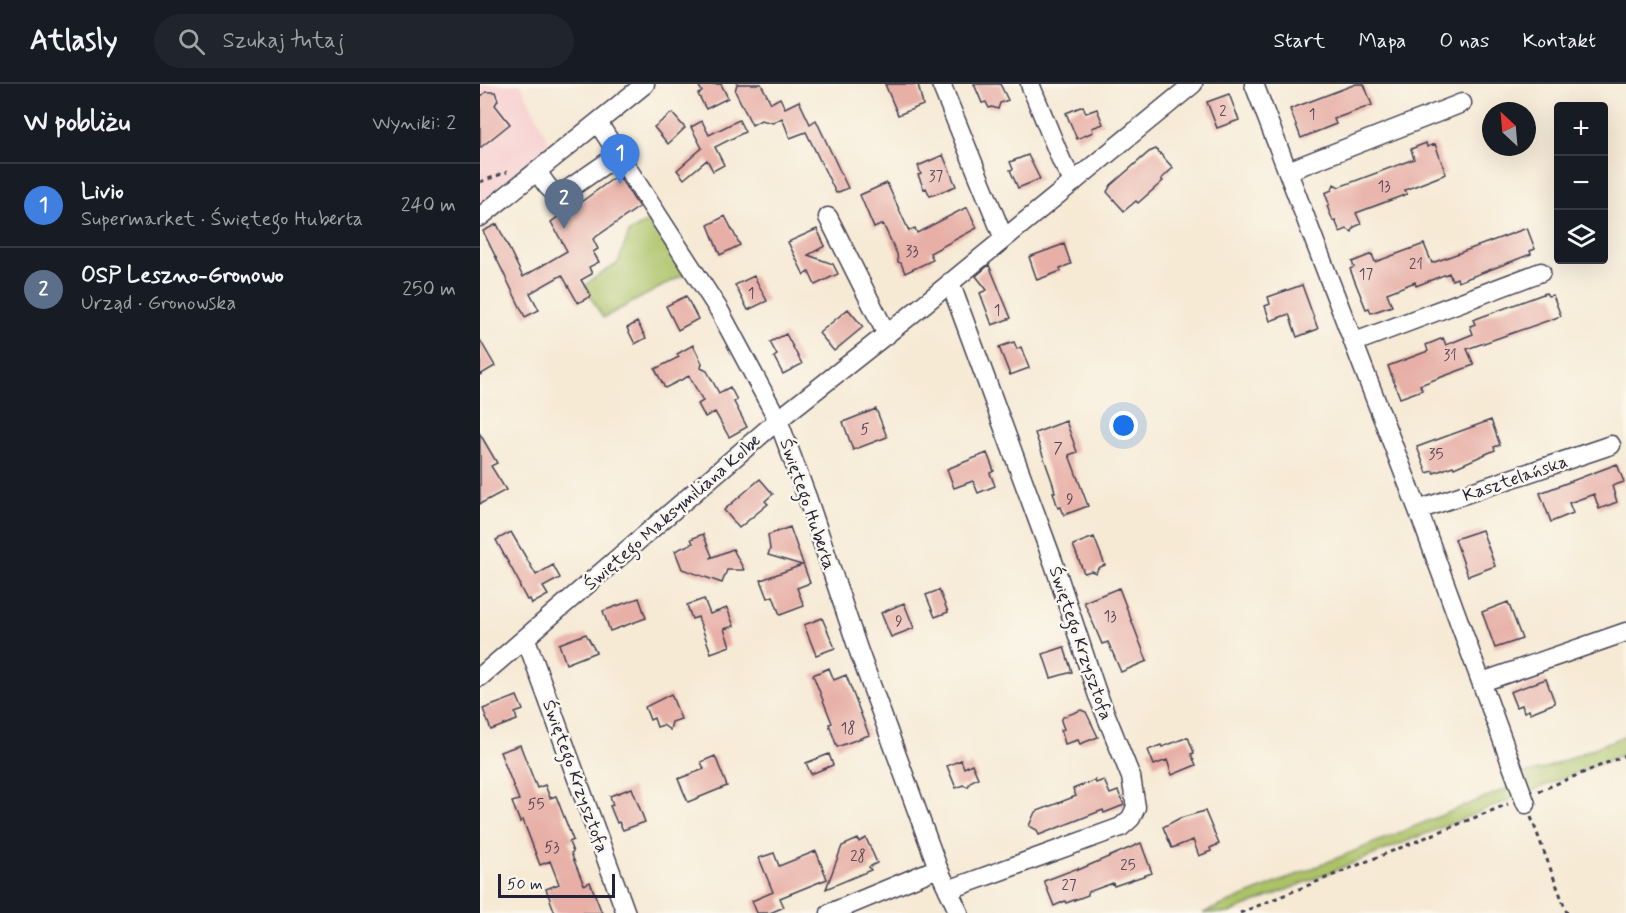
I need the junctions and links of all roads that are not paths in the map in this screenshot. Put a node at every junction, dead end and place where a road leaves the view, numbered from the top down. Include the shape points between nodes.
1 (645, 84) edge
2 (941, 84) edge
3 (1030, 84) edge
4 (1193, 84) edge
5 (1254, 84) edge
6 (1462, 103) dead end
7 (598, 123) junction
8 (618, 155) junction
9 (537, 171) junction
10 (1288, 171) junction
11 (1074, 182) junction
12 (480, 217) edge
13 (828, 217) dead end
14 (1004, 239) junction
15 (1541, 272) dead end
16 (950, 282) junction
17 (887, 334) junction
18 (1355, 342) junction
19 (778, 420) junction
20 (1611, 445) dead end
21 (1418, 510) junction
22 (1626, 632) edge
23 (526, 639) junction
24 (482, 669) edge
25 (1482, 682) junction
26 (1525, 801) road end
27 (938, 868) junction
28 (948, 890) junction
29 (626, 913) edge
30 (830, 913) edge
31 (959, 913) edge

1 - 7 street
2 - 14 street
3 - 11 street
4 - 11 street, Świętego Maksymiliana Kolbe
5 - 10 street
6 - 10 street
7 - 8 street, Świętego Huberta
7 - 9 street
8 - 9 street via 563,193 550,190
8 - 19 street, Świętego Huberta via 718,310
9 - 12 street
10 - 18 street
11 - 14 street, Świętego Maksymiliana Kolbe
13 - 17 street
14 - 16 street, Świętego Maksymiliana Kolbe
15 - 18 street
16 - 17 street, Świętego Maksymiliana Kolbe
16 - 28 street, Świętego Krzysztofa via 1097,693 1131,777 1136,807 1121,827
17 - 19 street, Świętego Maksymiliana Kolbe
18 - 21 street
19 - 23 street, Świętego Maksymiliana Kolbe
19 - 27 street, Świętego Huberta
20 - 21 street, Kasztelańska
21 - 25 street
22 - 25 street
23 - 24 street, Świętego Maksymiliana Kolbe
23 - 29 street, Świętego Krzysztofa
25 - 26 street
27 - 28 street, Świętego Huberta
27 - 30 street
28 - 31 street, Świętego Huberta

